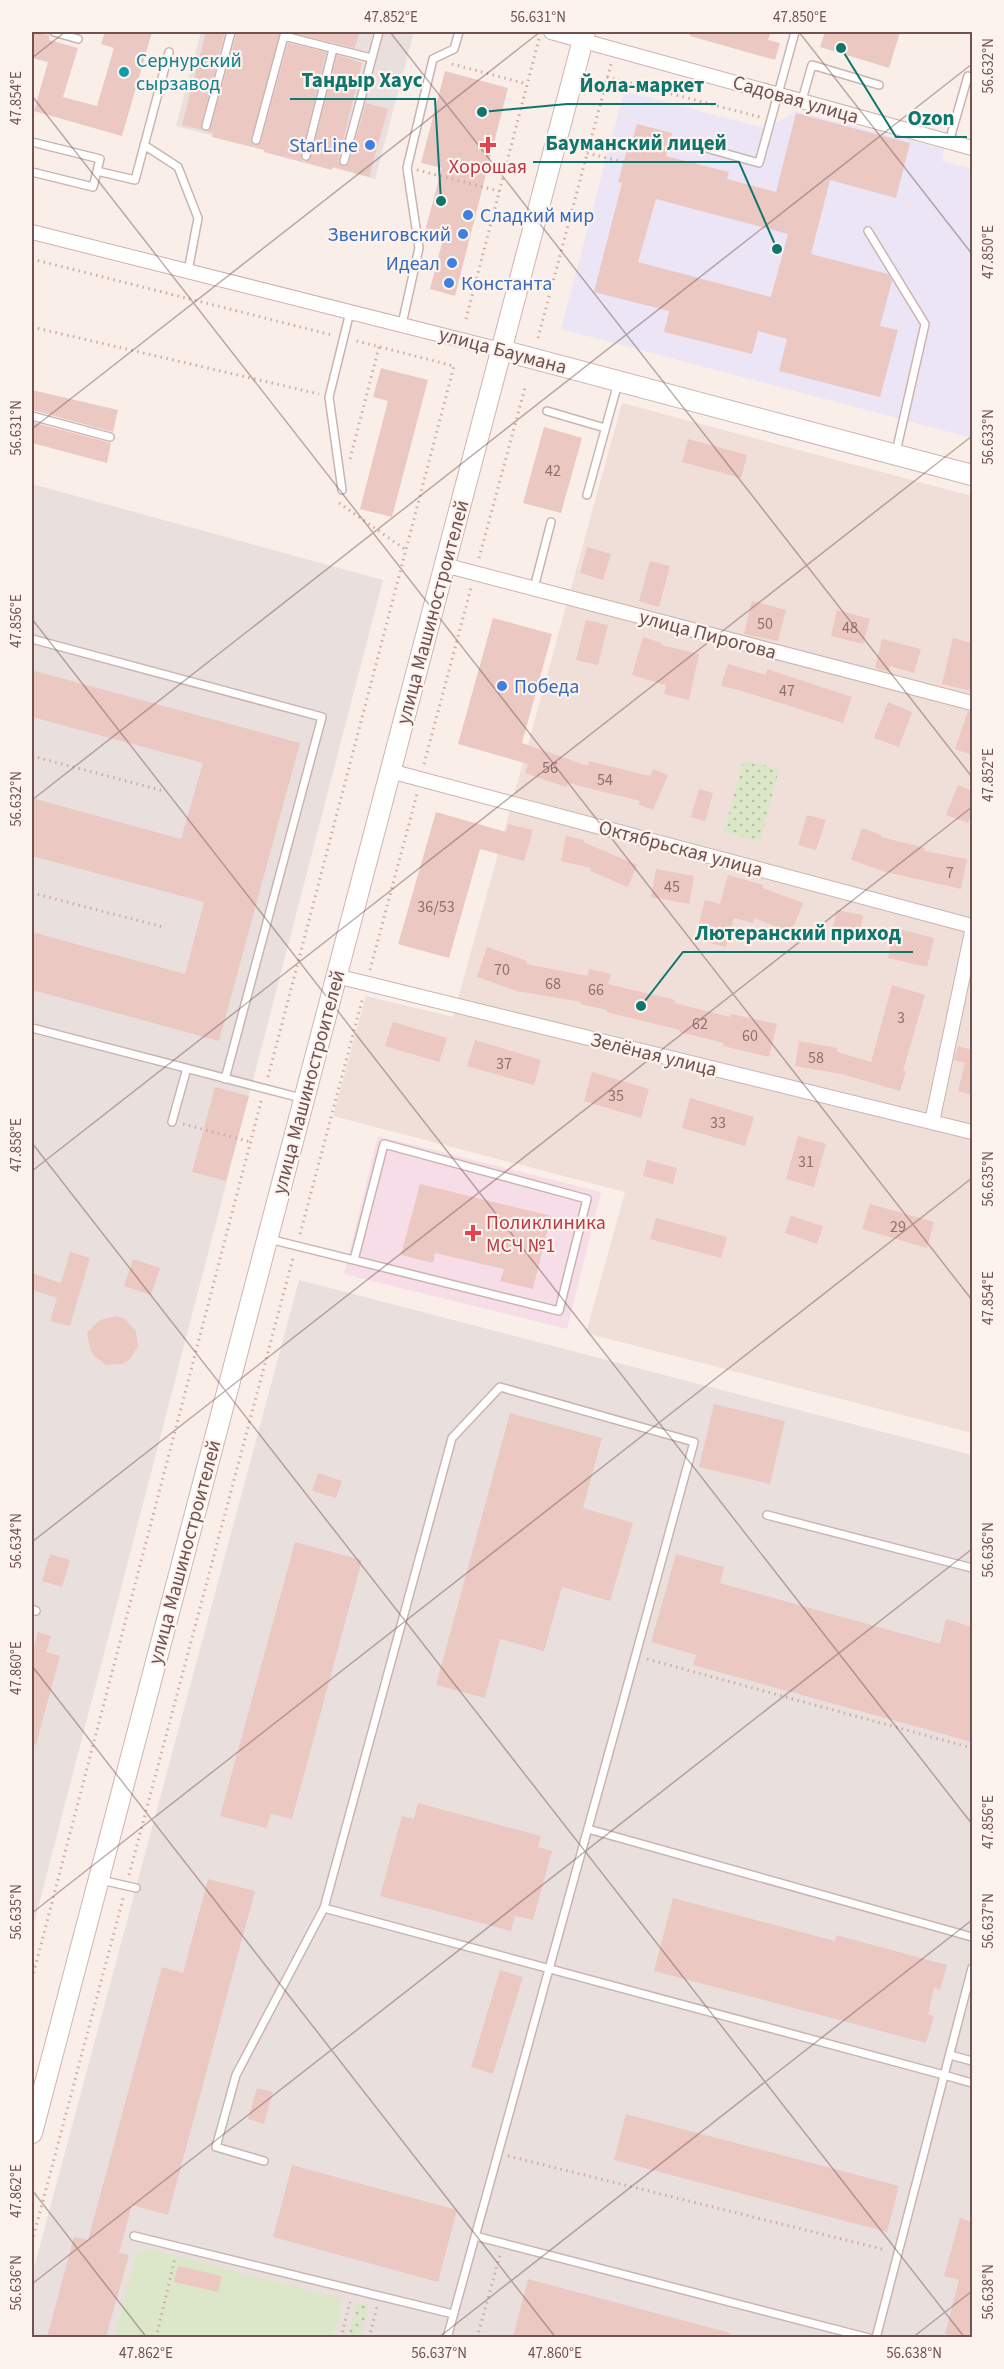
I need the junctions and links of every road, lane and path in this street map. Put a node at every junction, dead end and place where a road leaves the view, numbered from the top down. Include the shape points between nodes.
1 (54, 32) edge
2 (231, 32) edge
3 (379, 32) edge
4 (459, 32) edge
5 (541, 32) edge
6 (551, 32) edge
7 (795, 32) edge
8 (284, 34) edge
9 (584, 36) edge
10 (78, 39) dead end
11 (615, 48) junction
12 (333, 49) junction
13 (169, 52) dead end
14 (371, 58) junction
15 (433, 59) junction
16 (968, 76) dead end
17 (528, 84) junction
18 (879, 85) dead end
19 (778, 94) junction
20 (802, 100) junction
21 (206, 126) dead end
22 (256, 140) dead end
23 (32, 142) edge
24 (685, 142) dead end
25 (949, 142) junction
26 (144, 145) junction
27 (972, 148) edge
28 (587, 153) junction
29 (306, 156) dead end
30 (344, 161) dead end
31 (623, 162) dead end
32 (407, 168) junction
33 (97, 171) junction
34 (32, 172) edge
35 (500, 191) junction
36 (868, 231) dead end
37 (32, 232) edge
38 (32, 259) edge
39 (188, 271) junction
40 (350, 312) junction
41 (466, 319) dead end
42 (402, 324) junction
43 (32, 327) edge
44 (344, 338) junction
45 (538, 338) dead end
46 (379, 347) junction
47 (501, 350) junction
48 (618, 381) junction
49 (526, 384) dead end
50 (328, 397) junction
51 (547, 411) dead end
52 (32, 416) edge
53 (605, 428) junction
54 (110, 438) dead end
55 (895, 454) junction
56 (972, 475) edge
57 (342, 490) junction
58 (587, 495) dead end
59 (551, 522) dead end
60 (406, 550) junction
61 (444, 565) junction
62 (475, 573) junction
63 (534, 588) junction
64 (32, 639) edge
65 (972, 704) edge
66 (32, 756) edge
67 (390, 771) junction
68 (421, 779) junction
69 (164, 791) dead end
70 (32, 893) edge
71 (972, 926) edge
72 (163, 927) dead end
73 (972, 932) edge
74 (336, 976) junction
75 (366, 983) junction
76 (32, 1028) edge
77 (187, 1068) junction
78 (225, 1078) junction
79 (265, 1089) junction
80 (304, 1099) junction
81 (172, 1122) joint
82 (932, 1122) junction
83 (972, 1132) edge
84 (251, 1142) junction
85 (267, 1239) junction
86 (296, 1246) junction
87 (354, 1260) junction
88 (767, 1515) dead end
89 (972, 1568) edge
90 (636, 1656) junction
91 (972, 1748) edge
92 (588, 1829) junction
93 (98, 1879) junction
94 (126, 1886) junction
95 (136, 1888) dead end
96 (324, 1908) junction
97 (972, 1937) edge
98 (972, 1968) edge
99 (549, 1969) junction
100 (32, 1979) edge
101 (950, 2055) junction
102 (972, 2061) edge
103 (944, 2075) junction
104 (972, 2083) edge
105 (32, 2133) edge
106 (498, 2154) junction
107 (264, 2161) dead end
108 (134, 2236) dead end
109 (475, 2236) junction
110 (32, 2242) edge
111 (503, 2243) junction
112 (177, 2247) junction
113 (898, 2253) junction
114 (354, 2289) junction
115 (380, 2296) junction
116 (453, 2314) junction
117 (156, 2337) edge
118 (341, 2337) edge
119 (369, 2337) edge
120 (447, 2337) edge
121 (477, 2337) edge
122 (869, 2337) edge
123 (876, 2337) edge

1 - 10 lane
2 - 21 lane
3 - 14 lane
4 - 15 lane via 454,50
5 - 17 path
6 - 9 street, Садовая улица
7 - 19 lane
8 - 12 lane
8 - 22 lane
9 - 11 street, Садовая улица
9 - 47 main road, улица Машиностроителей
11 - 19 street, Садовая улица
11 - 28 path
12 - 14 lane
12 - 29 lane
13 - 26 lane
14 - 30 lane
15 - 17 path
15 - 32 lane
16 - 25 lane
17 - 35 path
18 - 20 lane via 812,65
19 - 20 street, Садовая улица
19 - 24 lane via 759,163
20 - 25 street, Садовая улица
23 - 33 lane via 100,159
25 - 27 street, Садовая улица
26 - 33 lane via 135,180
26 - 39 lane via 178,167 198,218
28 - 31 path
28 - 45 path
32 - 35 path
32 - 42 lane via 418,248
33 - 34 lane via 93,187
35 - 41 path
36 - 55 lane via 925,324
37 - 39 street, улица Баумана
38 - 44 path
39 - 40 street, улица Баумана
40 - 42 street, улица Баумана
40 - 44 lane
42 - 47 street, улица Баумана
43 - 50 path
44 - 46 path
44 - 50 lane
46 - 57 path
46 - 60 path via 454,366
47 - 48 main road, улица Баумана
47 - 61 main road, улица Машиностроителей
48 - 53 lane
48 - 55 main road, улица Баумана
49 - 62 path
50 - 57 lane
51 - 53 lane
52 - 54 lane
53 - 58 lane
55 - 56 main road, улица Баумана
57 - 60 path via 339,503
59 - 63 lane
60 - 79 path
61 - 62 street, улица Пирогова
61 - 67 main road, улица Машиностроителей
62 - 63 street, улица Пирогова
62 - 68 path
63 - 65 street, улица Пирогова
64 - 78 lane via 322,717
66 - 69 path
67 - 68 street, Октябрьская улица
67 - 74 main road, улица Машиностроителей
68 - 71 street, Октябрьская улица
68 - 75 path
70 - 72 path
73 - 82 street
74 - 75 street, Зелёная улица
74 - 80 main road, улица Машиностроителей
75 - 82 street, Зелёная улица
75 - 86 path
76 - 77 lane
77 - 78 lane
77 - 81 lane
78 - 79 lane
79 - 80 lane
79 - 84 path
80 - 85 main road, улица Машиностроителей
81 - 84 path
82 - 83 street, Зелёная улица
84 - 100 path
85 - 86 lane
85 - 93 main road, улица Машиностроителей
86 - 87 lane
86 - 94 path
87 - 87 lane via 559,1311 587,1199 384,1144
88 - 89 lane
90 - 91 path
90 - 92 lane
90 - 96 lane via 694,1442 500,1387 452,1438
92 - 97 lane
92 - 99 lane
93 - 94 lane
93 - 105 main road, улица Машиностроителей
94 - 95 lane
94 - 110 path
96 - 99 lane
96 - 107 lane via 236,2075 216,2147
98 - 101 lane
99 - 103 lane
99 - 106 lane
101 - 102 lane
101 - 103 lane
103 - 104 lane
103 - 113 lane
106 - 109 lane
106 - 113 path
108 - 112 lane
109 - 111 lane
109 - 116 lane
111 - 121 path
111 - 122 lane
112 - 114 lane
112 - 117 path
113 - 123 lane
114 - 115 lane
114 - 118 path
115 - 116 lane
115 - 119 path
116 - 120 lane

